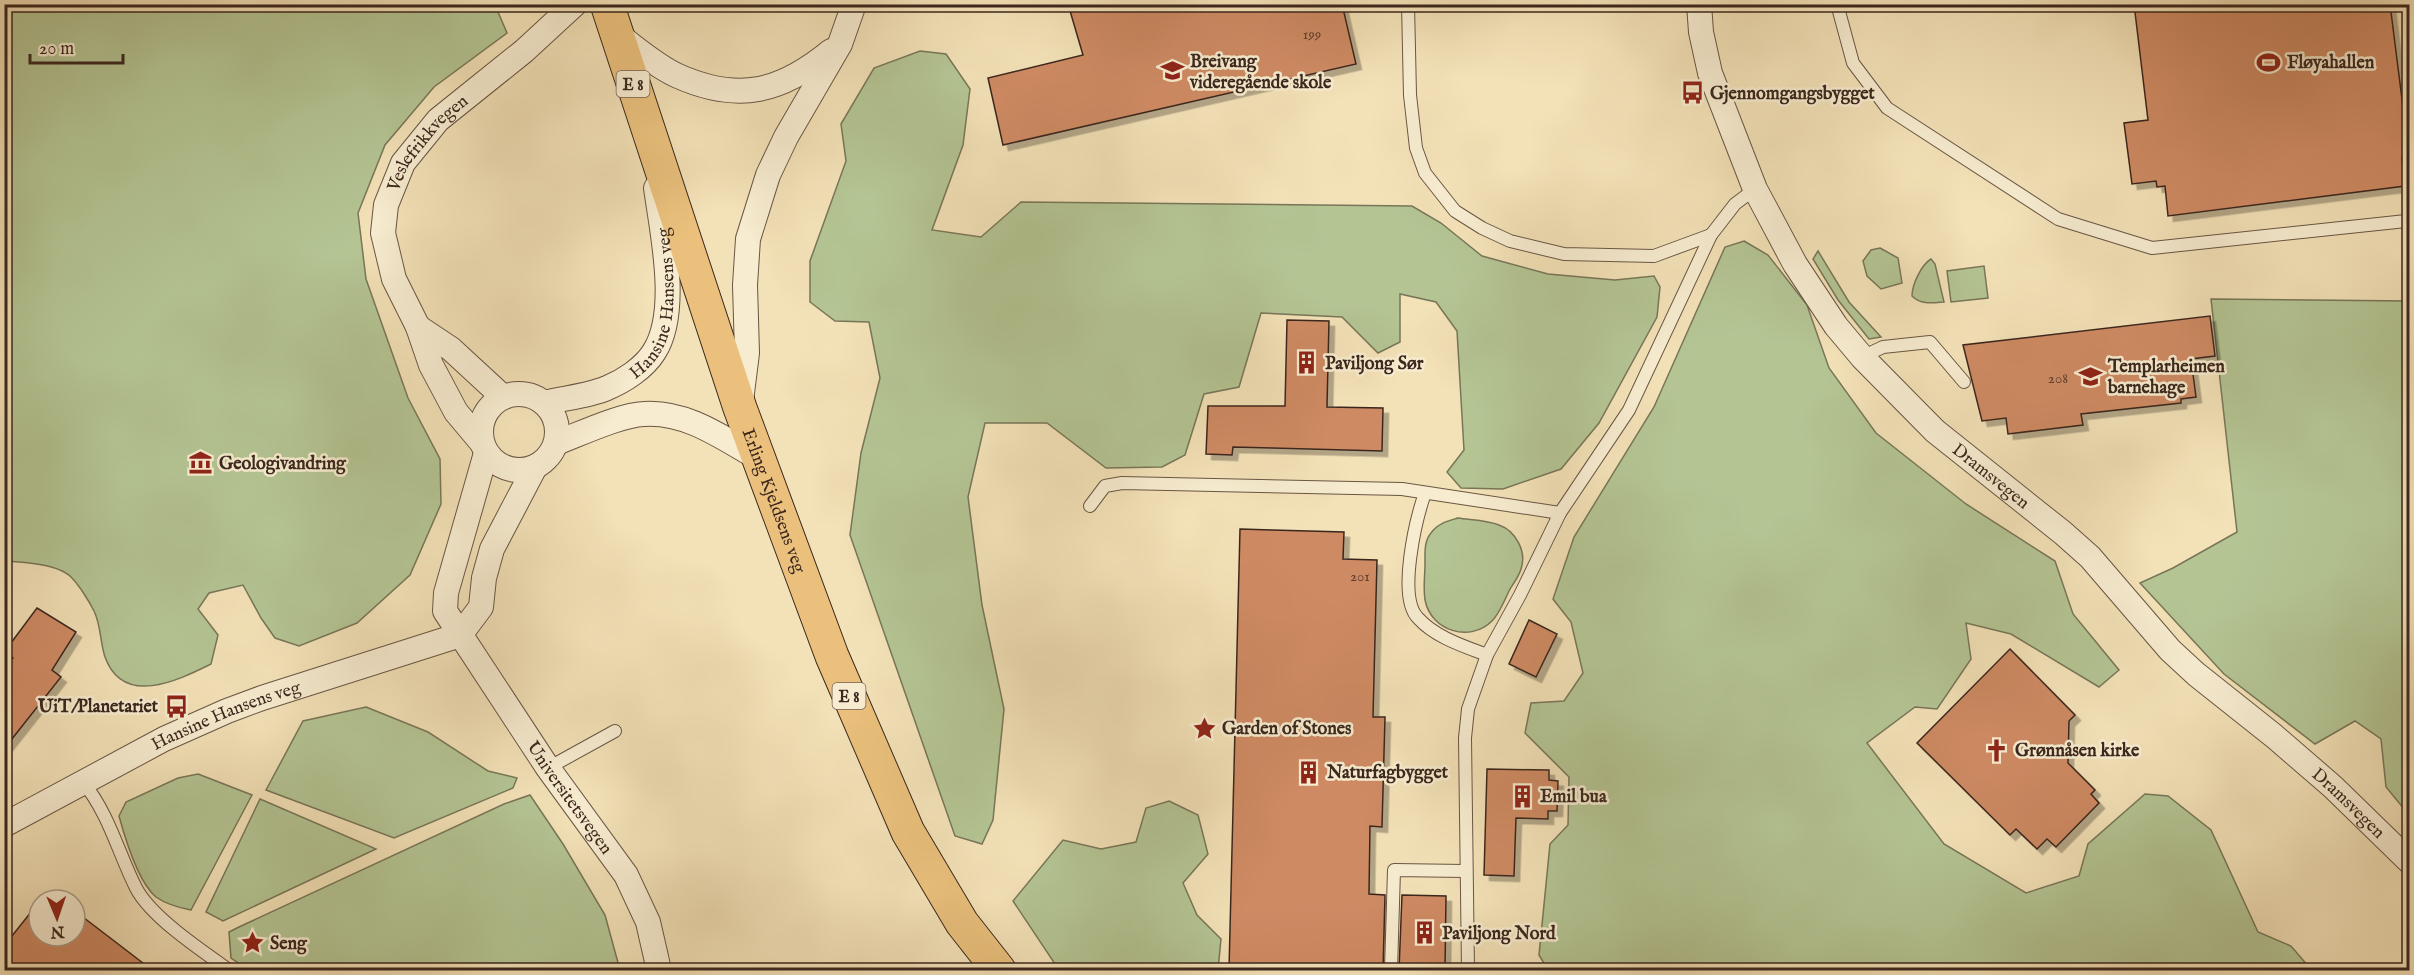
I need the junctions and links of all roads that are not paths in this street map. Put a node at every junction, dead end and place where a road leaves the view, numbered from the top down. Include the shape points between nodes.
1 (575, 4) edge
2 (854, 4) edge
3 (1408, 4) edge
4 (1699, 4) edge
5 (1837, 4) edge
6 (612, 19) edge
7 (840, 44) junction
8 (650, 135) junction
9 (1755, 189) junction
10 (2409, 217) edge
11 (1711, 235) junction
12 (417, 327) junction
13 (1862, 357) junction
14 (1964, 382) dead end
15 (503, 397) junction
16 (544, 403) junction
17 (740, 408) junction
18 (556, 443) junction
19 (484, 448) junction
20 (758, 458) junction
21 (535, 467) junction
22 (1425, 493) junction
23 (1090, 506) dead end
24 (1560, 513) junction
25 (460, 635) junction
26 (1487, 655) junction
27 (615, 731) dead end
28 (549, 768) junction
29 (83, 782) junction
30 (4, 825) edge
31 (2409, 862) edge
32 (1465, 871) junction
33 (229, 970) edge
34 (659, 970) edge
35 (999, 970) edge
36 (1390, 970) edge
37 (1468, 970) edge

1 - 12 street, Veslefrikkvegen via 438,120 403,163 386,205 383,233 394,279
2 - 7 street
3 - 11 lane via 1410,95 1416,148 1425,173 1455,211 1510,241 1564,254 1654,256
4 - 9 street, Dramsvegen via 1710,73
5 - 10 lane via 1853,63 1887,108 2058,219 2152,249 2406,221
6 - 7 street via 655,63 677,76 727,90 767,89 789,81
6 - 8 highway, Erling Kjeldsens veg / E 8
7 - 17 street via 768,175 748,239 747,353
8 - 16 street, Hansine Hansens veg via 668,277 660,339 645,363 606,389
8 - 17 highway, Erling Kjeldsens veg / E 8
9 - 11 lane via 1735,204
9 - 13 street, Dramsvegen via 1795,264
11 - 24 lane via 1629,410
12 - 15 street via 452,349
12 - 19 street, Veslefrikkvegen via 431,365 456,412
13 - 14 lane via 1883,347 1930,342
13 - 31 street, Dramsvegen via 1935,431 2064,532 2170,650 2333,787
15 - 16 street via 525,394
15 - 19 street via 486,411 482,421
16 - 18 street via 556,421
17 - 20 highway, Erling Kjeldsens veg / E 8
18 - 20 street via 642,414 668,414 711,431
18 - 21 street
19 - 21 street via 503,467
19 - 25 street via 446,593 445,611
20 - 35 highway, Erling Kjeldsens veg / E 8 via 832,656 908,832 962,923
21 - 25 street via 492,549 483,578 481,607
22 - 23 lane via 1402,489 1122,483 1105,486
22 - 24 lane
22 - 26 lane via 1416,521 1407,594 1411,609 1437,633
24 - 26 lane
25 - 28 street, Universitetsvegen
25 - 29 street, Hansine Hansens veg via 226,711
26 - 32 lane via 1468,709 1465,738
27 - 28 lane
28 - 34 street, Universitetsvegen via 626,875 648,922
29 - 30 street, Hansine Hansens veg
29 - 33 lane via 106,816 146,903
32 - 36 lane via 1394,870
32 - 37 lane

